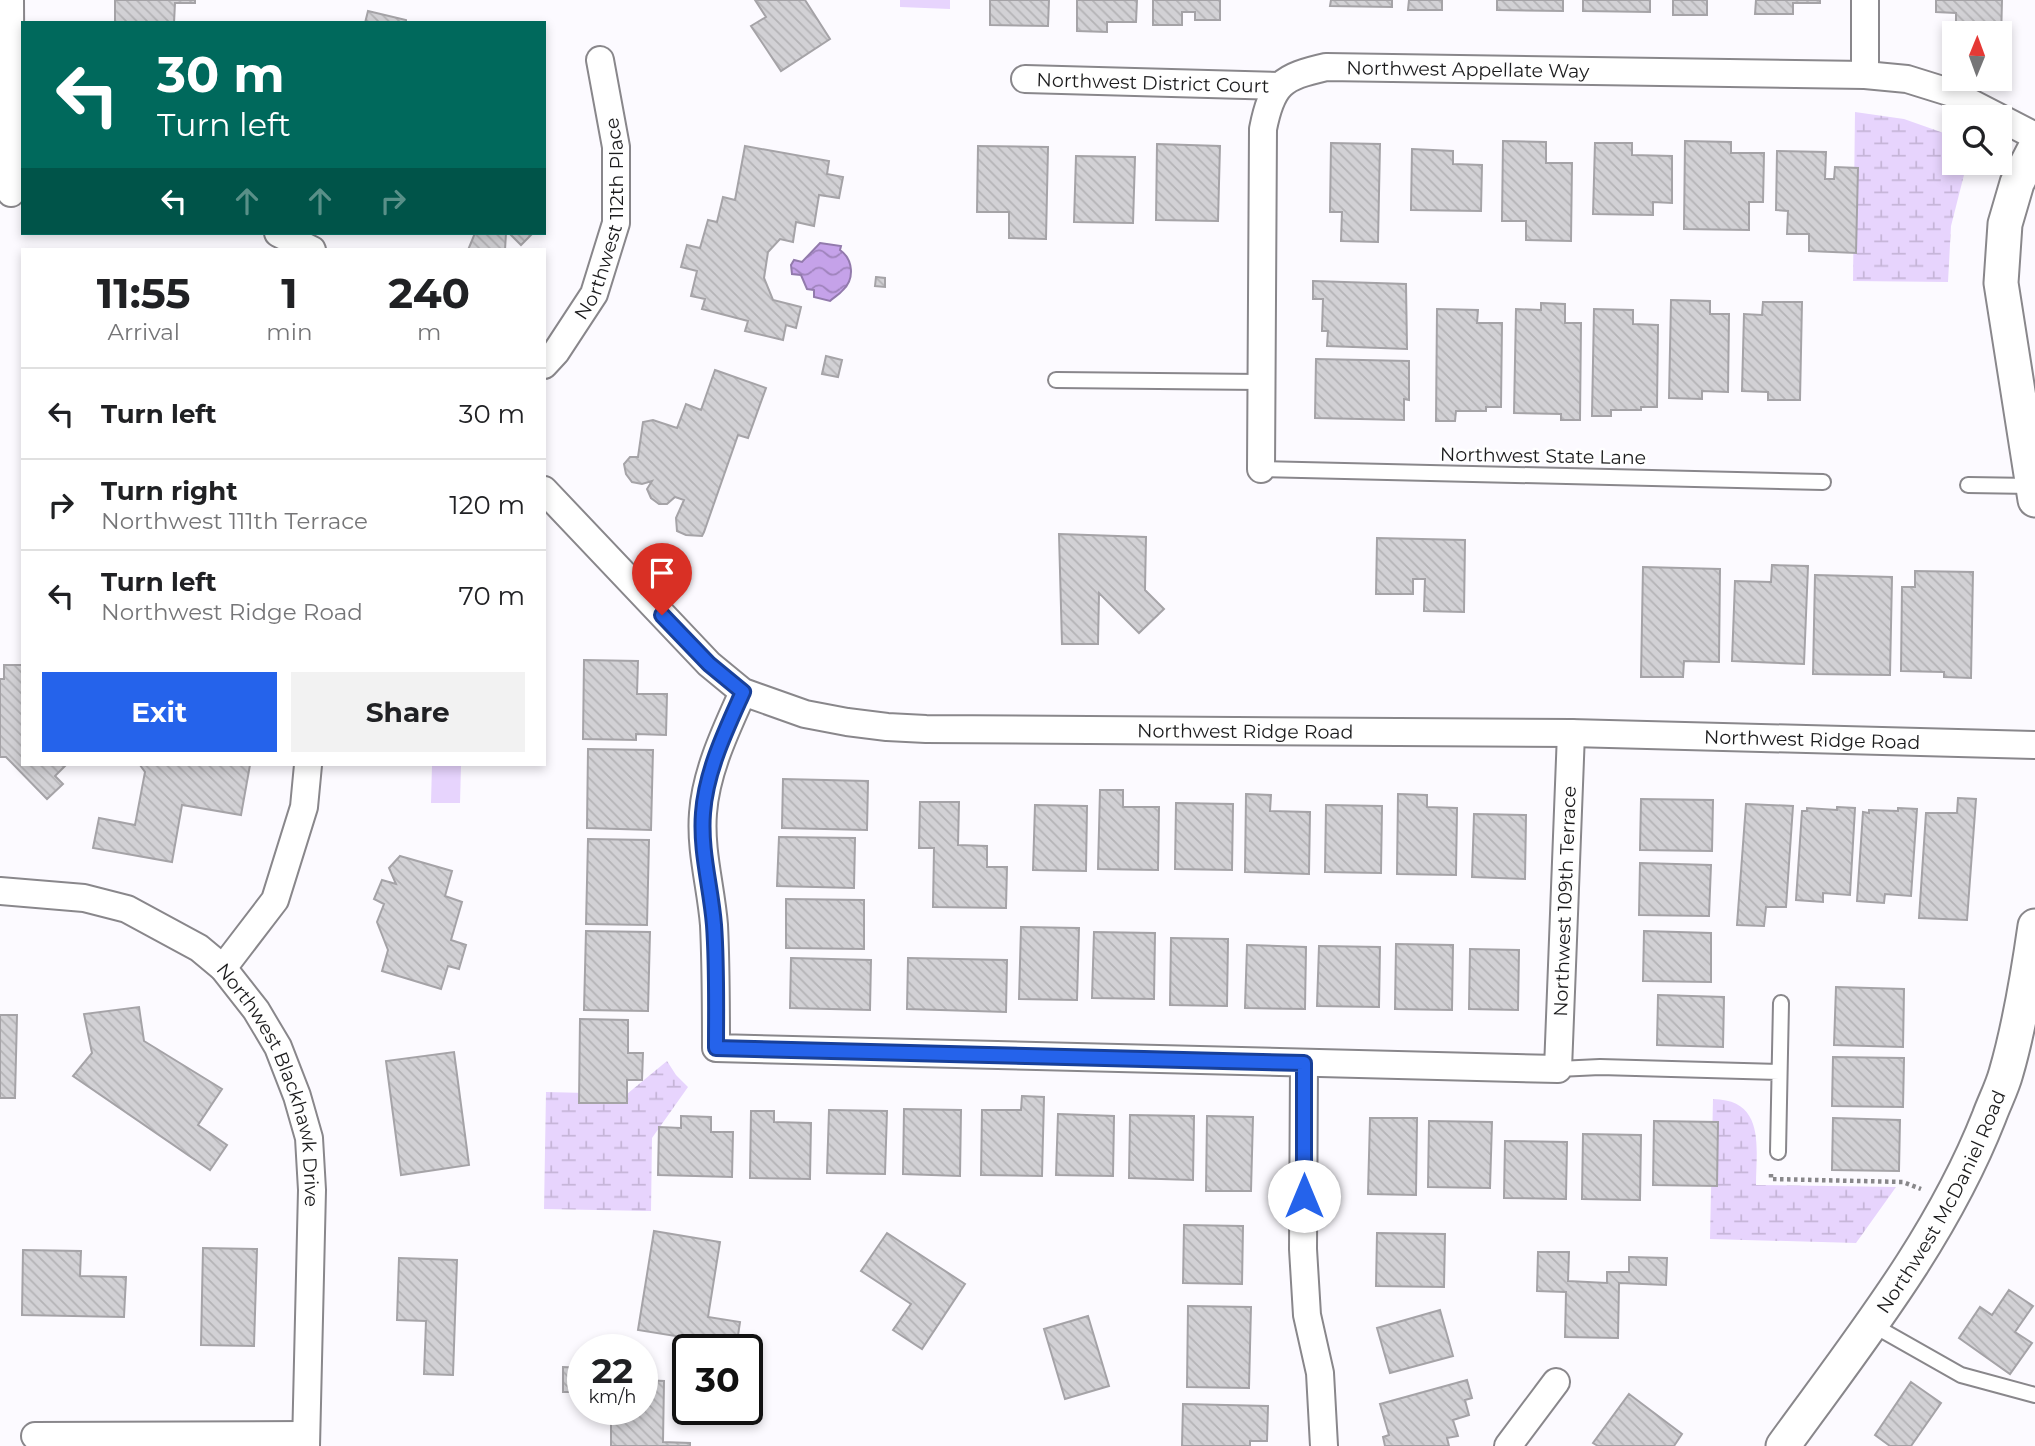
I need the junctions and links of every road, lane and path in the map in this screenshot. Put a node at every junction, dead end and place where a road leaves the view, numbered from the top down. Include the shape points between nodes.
1 (10, 0) edge
2 (1865, 0) edge
3 (600, 60) dead end
4 (1865, 75) junction
5 (1025, 79) dead end
6 (1279, 86) junction
7 (2035, 146) edge
8 (11, 193) edge
9 (282, 235) edge
10 (309, 248) edge
11 (546, 363) edge
12 (1056, 380) dead end
13 (1261, 382) junction
14 (1261, 469) joint
15 (1823, 482) dead end
16 (1968, 485) dead end
17 (546, 492) edge
18 (2034, 493) edge
19 (743, 692) junction
20 (1571, 733) junction
21 (2035, 745) edge
22 (308, 766) edge
23 (0, 891) edge
24 (2035, 926) edge
25 (2032, 963) edge
26 (223, 968) junction
27 (1781, 1003) dead end
28 (1304, 1063) junction
29 (1558, 1069) junction
30 (1779, 1072) junction
31 (1778, 1152) joint
32 (1951, 1200) junction
33 (1871, 1324) junction
34 (1556, 1382) dead end
35 (2035, 1395) edge
36 (35, 1436) dead end
37 (306, 1440) edge
38 (1324, 1446) edge
39 (1508, 1446) edge
40 (1783, 1446) edge

1 - 8 street
2 - 4 street
3 - 11 street, Northwest 112th Place via 616,147 616,223 594,294
4 - 6 street, Northwest Appellate Way via 1326,67 1299,73
4 - 7 street, Northwest Appellate Way via 1907,79 1952,93
5 - 6 street, Northwest District Court
6 - 13 street via 1268,104 1263,129
7 - 18 street via 2017,183 2005,224 2001,283
9 - 10 street
12 - 13 lane
13 - 14 street
14 - 15 lane, Northwest State Lane
16 - 18 lane
17 - 19 street, Northwest Ridge Road via 709,664
19 - 20 street, Northwest Ridge Road via 805,713 887,727
19 - 28 street via 713,765 703,813 713,923 716,1048
20 - 21 street, Northwest Ridge Road
20 - 29 street, Northwest 109th Terrace
22 - 26 street via 304,807 275,900
23 - 26 street, Northwest Blackhawk Drive via 84,898 127,909 198,948
24 - 25 street, Northwest McDaniel Road
25 - 32 street, Northwest McDaniel Road via 2006,1074
26 - 37 street, Northwest Blackhawk Drive via 278,1047 309,1138 312,1190
27 - 30 lane
28 - 29 street
28 - 38 street via 1303,1250 1307,1315 1320,1373
29 - 30 lane
30 - 31 lane
31 - 32 path via 1771,1163 1771,1180 1903,1182
32 - 33 street, Northwest McDaniel Road
33 - 35 lane via 1961,1375
33 - 40 street, Northwest McDaniel Road
34 - 39 street
36 - 37 street

